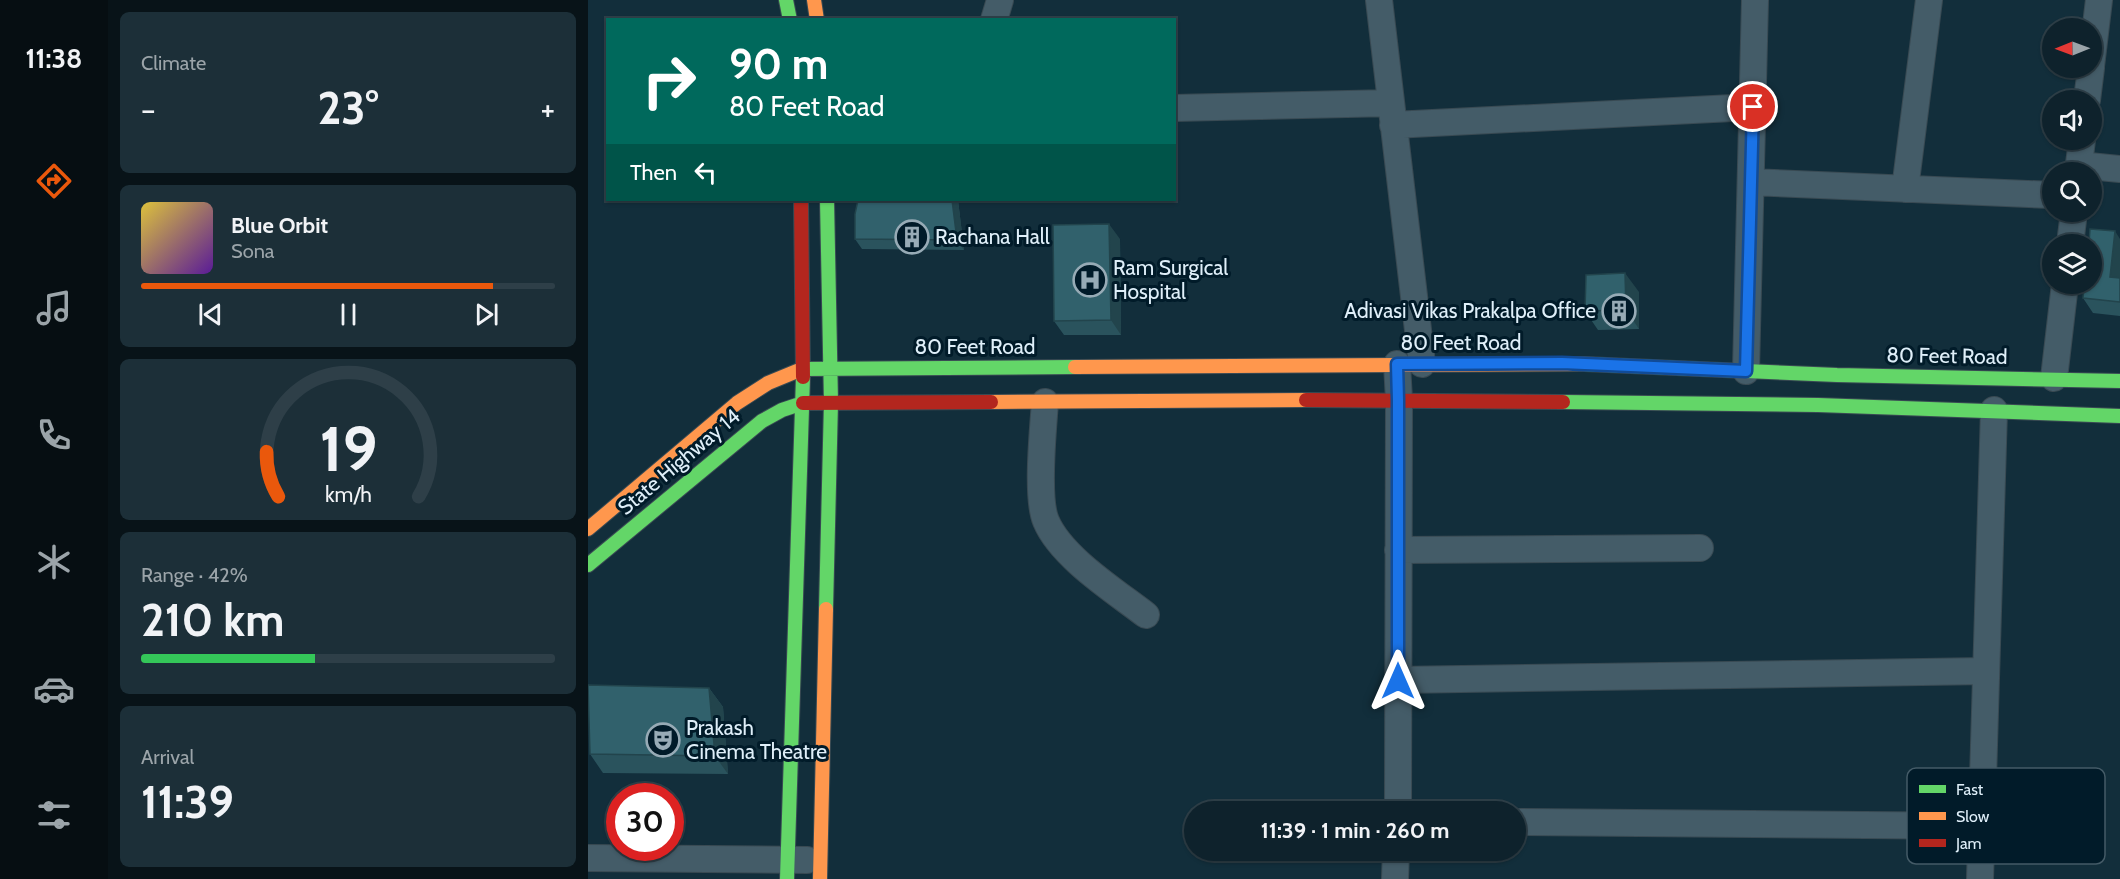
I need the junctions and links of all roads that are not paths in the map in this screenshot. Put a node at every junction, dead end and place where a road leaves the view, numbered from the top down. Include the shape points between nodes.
1 (786, 0) edge
2 (814, 0) edge
3 (1000, 0) edge
4 (1378, 0) edge
5 (1755, 0) edge
6 (1929, 0) edge
7 (2099, 0) edge
8 (789, 18) edge
9 (817, 18) edge
10 (995, 18) edge
11 (2097, 18) edge
12 (1753, 107) junction
13 (1176, 108) edge
14 (1392, 114) junction
15 (2102, 169) edge
16 (2120, 169) edge
17 (1751, 182) junction
18 (1905, 189) junction
19 (2042, 195) edge
20 (801, 201) edge
21 (827, 201) edge
22 (2064, 294) edge
23 (1397, 364) junction
24 (1422, 364) junction
25 (802, 369) junction
26 (830, 369) junction
27 (1746, 371) junction
28 (2054, 378) junction
29 (2120, 381) edge
30 (1398, 400) junction
31 (831, 402) junction
32 (1044, 402) junction
33 (803, 403) junction
34 (1994, 410) junction
35 (2120, 416) edge
36 (588, 529) edge
37 (1700, 548) dead end
38 (1398, 550) junction
39 (588, 565) edge
40 (1146, 615) dead end
41 (1986, 671) junction
42 (1398, 681) junction
43 (1983, 768) edge
44 (1398, 801) edge
45 (1526, 822) edge
46 (1907, 825) edge
47 (588, 858) edge
48 (1396, 861) edge
49 (1981, 864) edge
50 (787, 869) edge
51 (820, 870) edge
52 (1395, 879) edge
53 (1980, 879) edge

1 - 8 main road
2 - 9 main road
3 - 10 street
4 - 14 street
5 - 12 street
6 - 18 street
7 - 11 street
12 - 14 street
12 - 17 street
13 - 14 street
14 - 24 street
15 - 16 street
17 - 18 street
17 - 27 street
18 - 19 street
20 - 25 main road
21 - 26 main road
22 - 28 street
23 - 24 main road, 80 Feet Road
23 - 26 main road, 80 Feet Road
23 - 30 street
24 - 27 main road, 80 Feet Road via 1562,363
25 - 26 main road, 80 Feet Road
25 - 33 main road
25 - 36 main road, State Highway 14 via 759,387 733,405
26 - 31 main road
27 - 28 main road, 80 Feet Road
28 - 29 main road, 80 Feet Road
30 - 32 main road
30 - 34 main road
30 - 38 street
31 - 32 main road
31 - 33 main road
31 - 51 main road
32 - 40 street via 1041,496 1045,521 1067,553
33 - 39 main road, State Highway 14 via 762,421
33 - 50 main road
34 - 35 main road
34 - 41 street
37 - 38 street
38 - 42 street
41 - 42 street
41 - 43 street
42 - 44 street
45 - 46 street
47 - 50 street
48 - 52 street
49 - 53 street
50 - 51 street

